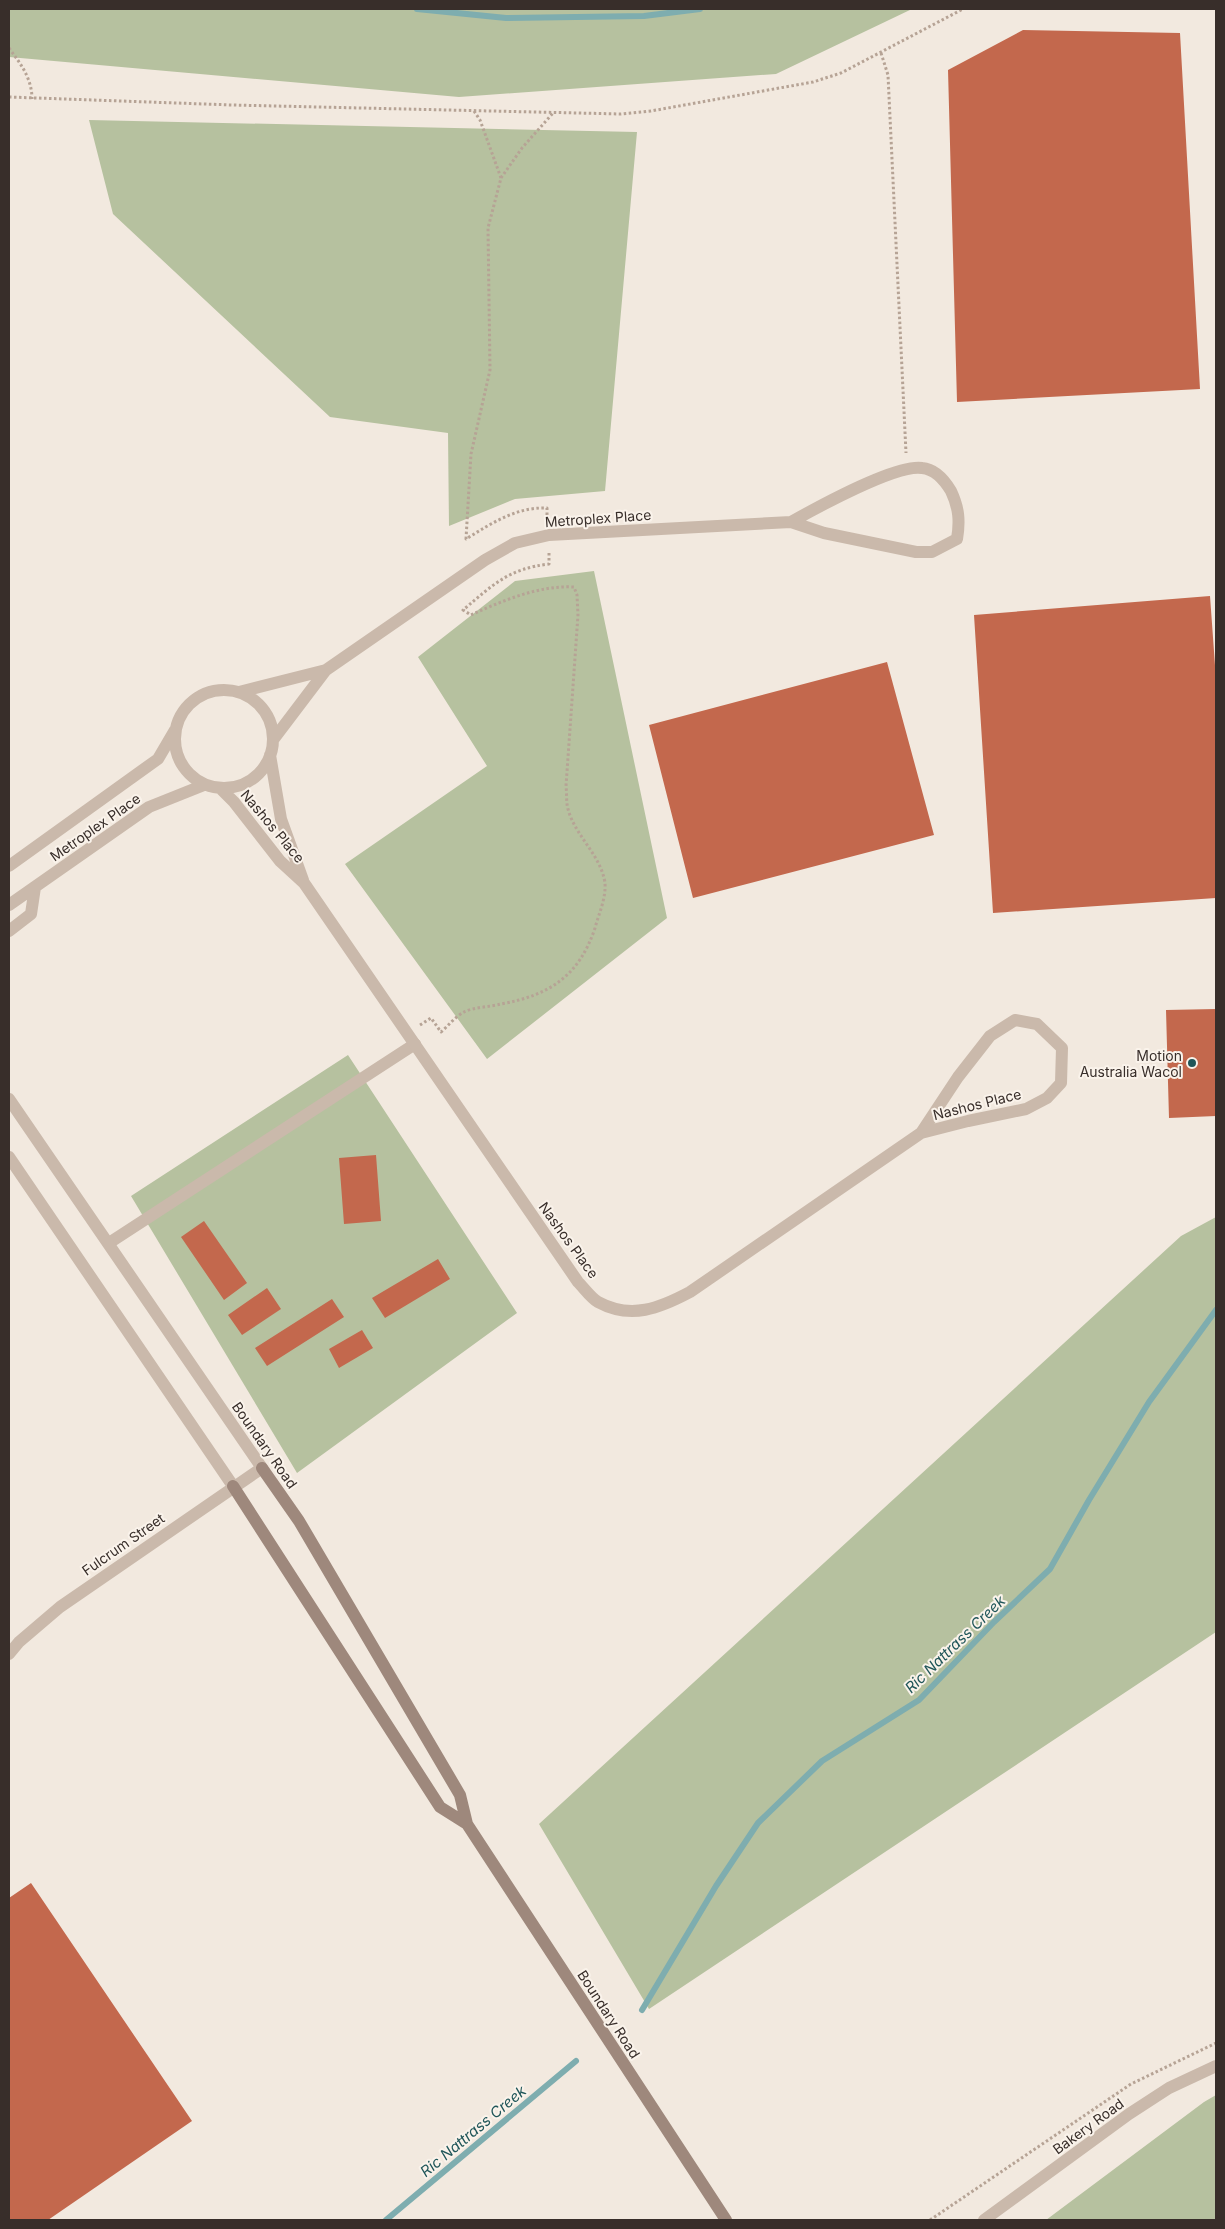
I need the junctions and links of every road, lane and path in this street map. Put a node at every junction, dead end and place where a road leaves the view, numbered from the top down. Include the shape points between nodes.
1 (963, 9) edge
2 (9, 48) edge
3 (881, 53) junction
4 (9, 97) edge
5 (32, 98) junction
6 (474, 111) junction
7 (554, 112) junction
8 (501, 178) junction
9 (907, 469) junction
10 (791, 522) junction
11 (549, 535) junction
12 (326, 670) junction
13 (239, 692) junction
14 (176, 728) junction
15 (273, 740) junction
16 (270, 756) junction
17 (204, 785) junction
18 (221, 788) junction
19 (9, 866) edge
20 (304, 882) junction
21 (35, 887) junction
22 (9, 905) edge
23 (9, 931) edge
24 (407, 1033) junction
25 (415, 1044) junction
26 (9, 1099) edge
27 (921, 1133) junction
28 (9, 1157) edge
29 (109, 1243) junction
30 (262, 1468) junction
31 (233, 1486) junction
32 (9, 1654) edge
33 (467, 1824) junction
34 (1216, 2043) edge
35 (1216, 2066) edge
36 (726, 2220) edge
37 (930, 2220) edge
38 (984, 2220) edge

1 - 3 path
2 - 5 path via 25,69
3 - 7 path via 841,73 813,82 651,111 621,114
3 - 9 path via 888,75
4 - 5 path
5 - 6 path
6 - 7 path
6 - 8 path
7 - 8 path
8 - 11 path via 488,228 490,370 471,454 466,539 503,517 537,507 547,508
9 - 10 street, Metroplex Place via 833,498
9 - 10 street, Metroplex Place via 923,468 945,479 960,518 957,539 932,552 916,552 838,536
10 - 11 street, Metroplex Place
11 - 12 street, Metroplex Place via 516,544 485,560
11 - 24 path via 549,564 504,576 463,610 471,615 501,601 574,587 578,615 567,808 600,865 605,896 591,939 574,970 558,984 511,1002 464,1012 441,1032 431,1018
12 - 13 street, Metroplex Place
12 - 15 street, Metroplex Place
13 - 14 street via 224,690 194,700
13 - 15 street via 264,710 271,724
14 - 17 street via 175,745 180,762
14 - 19 street, Metroplex Place via 158,760
15 - 16 street
16 - 18 street via 263,770 252,780 238,787
16 - 20 street, Nashos Place via 281,819
17 - 18 street
17 - 21 street, Metroplex Place via 148,807
18 - 20 street, Nashos Place via 280,862
20 - 24 street, Nashos Place
21 - 22 street, Metroplex Place
21 - 23 street via 31,914
24 - 25 street, Nashos Place
25 - 27 street, Nashos Place via 578,1282 597,1301 630,1310 661,1307 690,1292
25 - 29 street
26 - 29 street, Boundary Road
27 - 27 street, Nashos Place via 990,1036 1015,1020 1037,1024 1062,1048 1061,1083 1047,1098 1026,1109
28 - 31 street, Boundary Road
29 - 30 street, Boundary Road
30 - 31 street, Fulcrum Street
30 - 33 street, Boundary Road via 299,1521 460,1795
31 - 32 street, Fulcrum Street via 60,1607
31 - 33 street, Boundary Road via 440,1807
33 - 36 street, Boundary Road
34 - 37 path via 1131,2084
35 - 38 street, Bakery Road via 1168,2088

